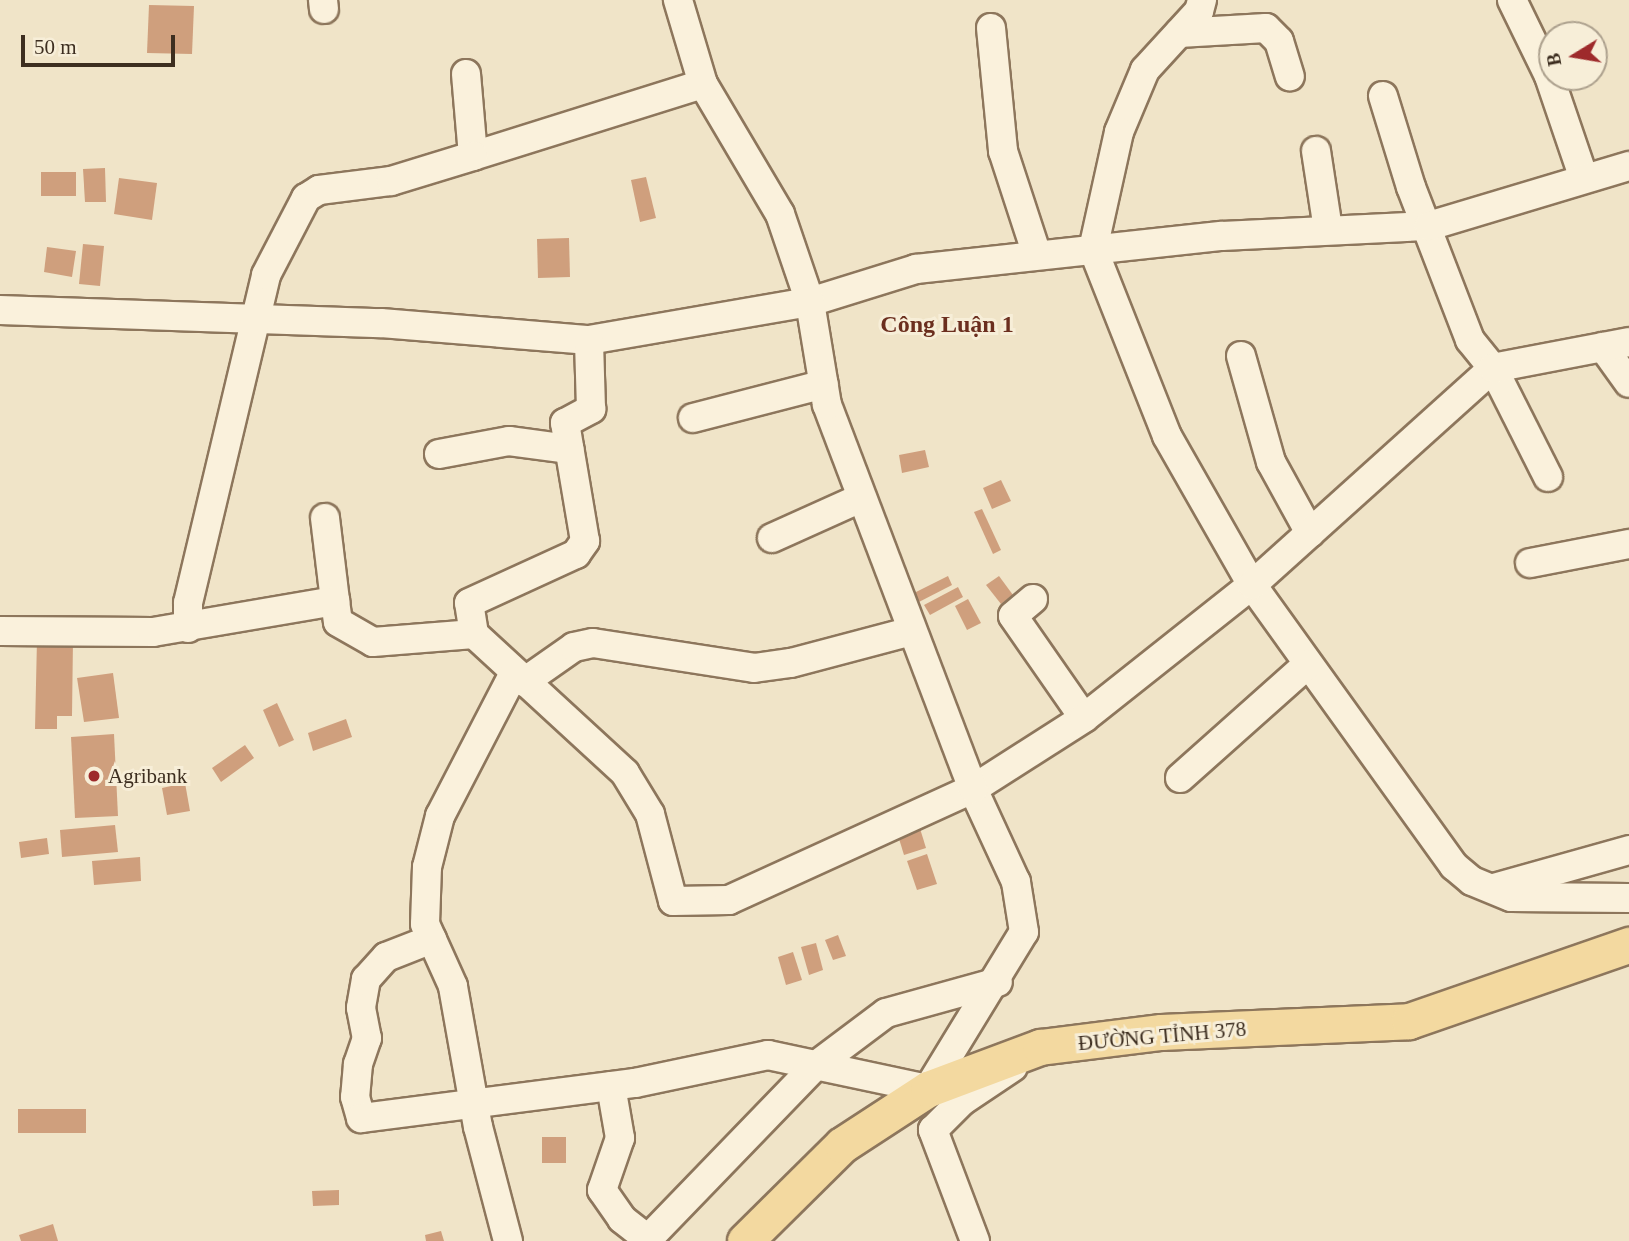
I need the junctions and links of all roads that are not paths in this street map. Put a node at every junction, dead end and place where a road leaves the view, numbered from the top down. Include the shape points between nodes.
1 (678, 0) edge
2 (1202, 0) edge
3 (1512, 0) edge
4 (991, 28) dead end
5 (1180, 33) junction
6 (466, 74) dead end
7 (1290, 76) dead end
8 (704, 85) junction
9 (1383, 96) dead end
10 (1316, 151) dead end
11 (473, 156) junction
12 (1629, 166) edge
13 (1583, 176) junction
14 (1429, 226) junction
15 (1328, 229) junction
16 (1093, 249) junction
17 (1037, 255) junction
18 (810, 302) junction
19 (0, 310) edge
20 (258, 319) junction
21 (589, 340) junction
22 (1616, 344) edge
23 (1241, 356) dead end
24 (1493, 368) junction
25 (1629, 383) edge
26 (824, 384) junction
27 (693, 418) dead end
28 (569, 449) junction
29 (439, 454) dead end
30 (1548, 477) dead end
31 (861, 498) junction
32 (325, 518) dead end
33 (1310, 533) junction
34 (772, 538) dead end
35 (1629, 544) edge
36 (1530, 563) dead end
37 (1252, 585) junction
38 (1033, 599) dead end
39 (335, 601) junction
40 (188, 628) junction
41 (0, 631) edge
42 (912, 631) junction
43 (474, 634) junction
44 (1308, 664) junction
45 (519, 677) junction
46 (1084, 718) junction
47 (1180, 778) dead end
48 (973, 789) junction
49 (1629, 850) edge
50 (1492, 889) junction
51 (1629, 898) edge
52 (432, 939) junction
53 (1629, 945) edge
54 (998, 982) junction
55 (1040, 1047) junction
56 (814, 1067) junction
57 (611, 1086) junction
58 (928, 1089) junction
59 (475, 1101) junction
60 (647, 1240) edge
61 (508, 1241) edge
62 (745, 1241) edge
63 (975, 1241) edge

1 - 8 street
2 - 5 street via 1199,11
3 - 13 street via 1549,76
4 - 17 street via 1003,151
5 - 7 street via 1266,28 1279,41
5 - 16 street via 1145,71 1119,132
6 - 11 street
8 - 11 street
8 - 18 street via 780,214
9 - 14 street via 1411,187
10 - 15 street
11 - 20 street via 391,181 313,192 274,257
12 - 13 street
13 - 14 street
14 - 15 street
14 - 24 street via 1470,340
15 - 16 street
16 - 17 street
16 - 37 street via 1167,436
17 - 18 street via 916,269
18 - 21 street
18 - 26 street
19 - 20 street
20 - 21 street
20 - 40 street via 188,603
21 - 28 street via 591,409 565,423
22 - 24 street
22 - 25 street
23 - 33 street via 1270,462
24 - 30 street
24 - 33 street
26 - 27 street
26 - 31 street
28 - 29 street via 509,441
28 - 43 street via 585,541 576,554 469,603
31 - 34 street
31 - 42 street
32 - 39 street
33 - 37 street
35 - 36 street
37 - 44 street
37 - 46 street
38 - 46 street via 1013,617
39 - 40 street
39 - 43 street via 338,622 373,642
40 - 41 street
42 - 45 street via 791,663 754,668 593,643 574,647
42 - 48 street
43 - 45 street
44 - 47 street
44 - 50 street via 1454,866
45 - 48 street via 625,773 650,814 673,901 729,900
45 - 52 street via 440,816 427,867 425,924
46 - 48 street
48 - 54 street via 1016,882 1024,932
49 - 50 street
50 - 51 street via 1511,897
52 - 59 street via 453,986
52 - 59 street via 386,957 366,979 361,1008 367,1038 358,1064 356,1110 368,1119
53 - 55 main road, ĐƯỜNG TỈNH 378 via 1409,1021 1161,1032
54 - 56 street via 886,1013
54 - 58 street
55 - 58 main road, ĐƯỜNG TỈNH 378
55 - 63 street via 962,1101 933,1130
56 - 57 street via 768,1055
56 - 58 street
56 - 60 street
57 - 59 street
57 - 60 street via 621,1138 602,1190 622,1219
58 - 62 main road, ĐƯỜNG TỈNH 378 via 842,1145
59 - 61 street

